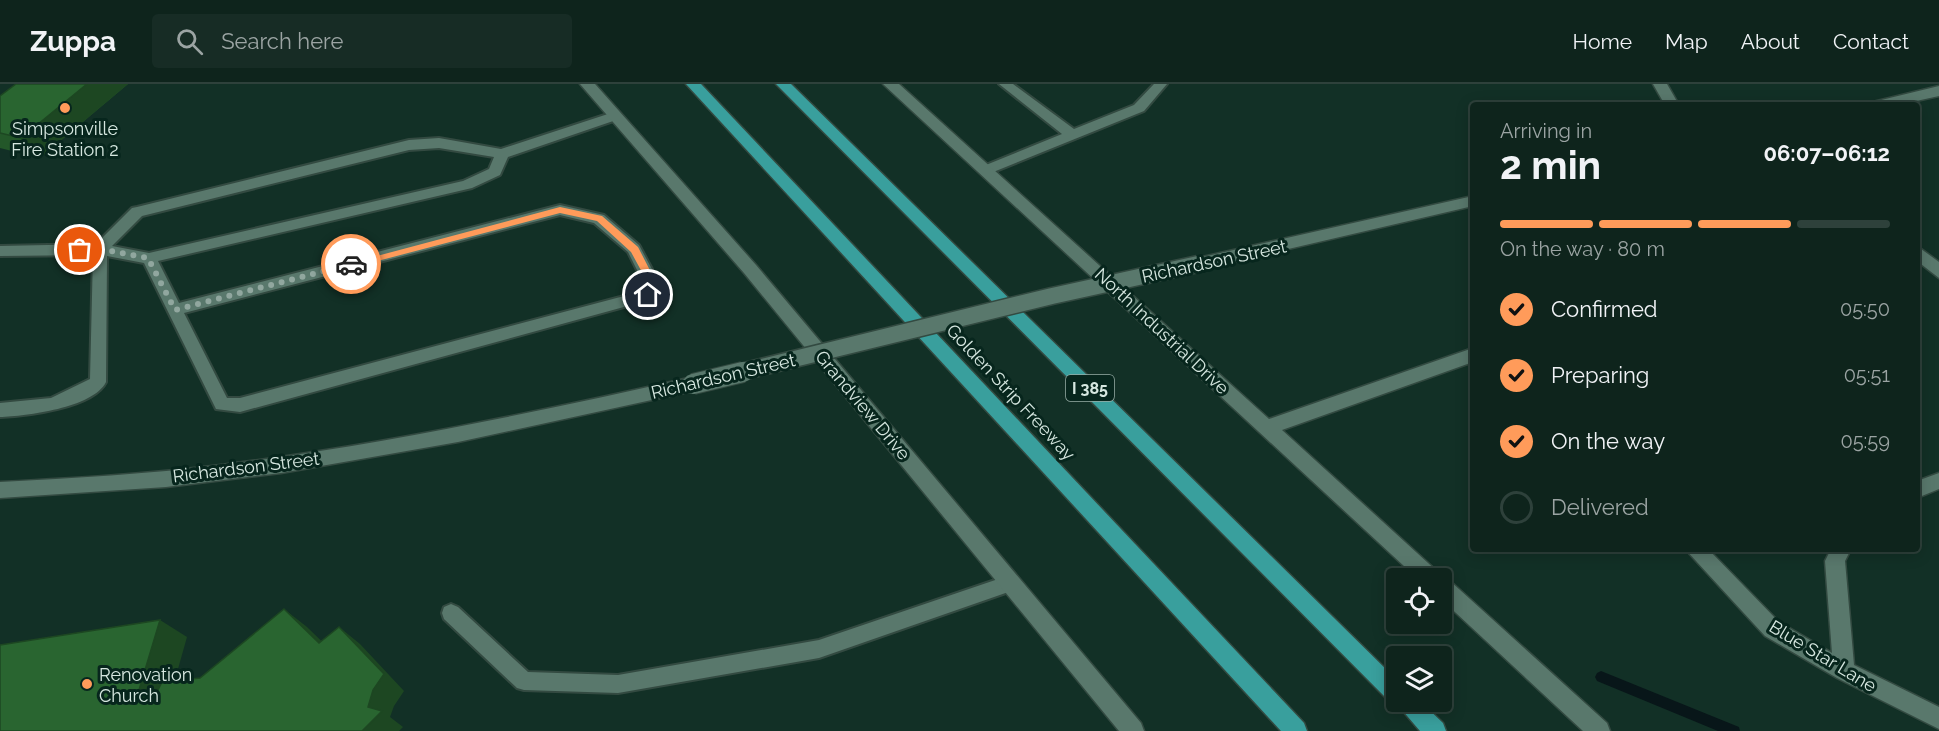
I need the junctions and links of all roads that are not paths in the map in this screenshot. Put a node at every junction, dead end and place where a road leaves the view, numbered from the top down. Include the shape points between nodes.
1 (587, 84) edge
2 (693, 84) edge
3 (783, 84) edge
4 (890, 84) edge
5 (1005, 84) edge
6 (1161, 84) edge
7 (1660, 84) edge
8 (1939, 91) edge
9 (1670, 102) edge
10 (1891, 102) edge
11 (614, 116) junction
12 (1072, 135) junction
13 (502, 154) junction
14 (986, 170) junction
15 (1470, 202) edge
16 (100, 249) junction
17 (0, 251) edge
18 (1920, 255) edge
19 (148, 258) junction
20 (1939, 272) edge
21 (175, 310) junction
22 (1470, 356) edge
23 (0, 410) edge
24 (1266, 428) junction
25 (1939, 481) edge
26 (1920, 489) edge
27 (0, 490) edge
28 (1698, 552) edge
29 (1839, 552) edge
30 (1420, 568) edge
31 (1010, 583) junction
32 (1452, 597) edge
33 (451, 613) dead end
34 (1844, 671) junction
35 (1386, 683) edge
36 (1416, 712) edge
37 (1939, 718) edge
38 (1132, 731) edge
39 (1296, 731) edge
40 (1435, 731) edge
41 (1599, 731) edge

1 - 11 street, Grandview Drive
2 - 39 highway, Golden Strip Freeway
3 - 35 highway, I 385
4 - 14 street, North Industrial Drive
5 - 12 lane
6 - 12 lane via 1139,108
7 - 9 street
8 - 10 street
11 - 13 lane
11 - 31 street, Grandview Drive via 750,269
12 - 14 lane
13 - 16 lane via 439,143 398,148 137,212
13 - 19 lane via 495,172 467,185
14 - 24 street, North Industrial Drive
15 - 27 street, Richardson Street, bridge via 1052,296 565,413 371,450 219,473
16 - 17 lane
16 - 19 lane
16 - 23 lane via 98,381 70,399 39,409
18 - 20 street
19 - 21 lane
21 - 21 lane via 222,404 240,405 648,295 654,286 634,249 599,219 560,210
22 - 24 street
24 - 30 street, North Industrial Drive
25 - 26 street
28 - 34 street, Blue Star Lane via 1772,629
29 - 34 street via 1834,561
31 - 33 lane via 819,649 618,684 524,681
31 - 38 street, Grandview Drive
32 - 41 street
34 - 37 street, Blue Star Lane
36 - 40 highway

